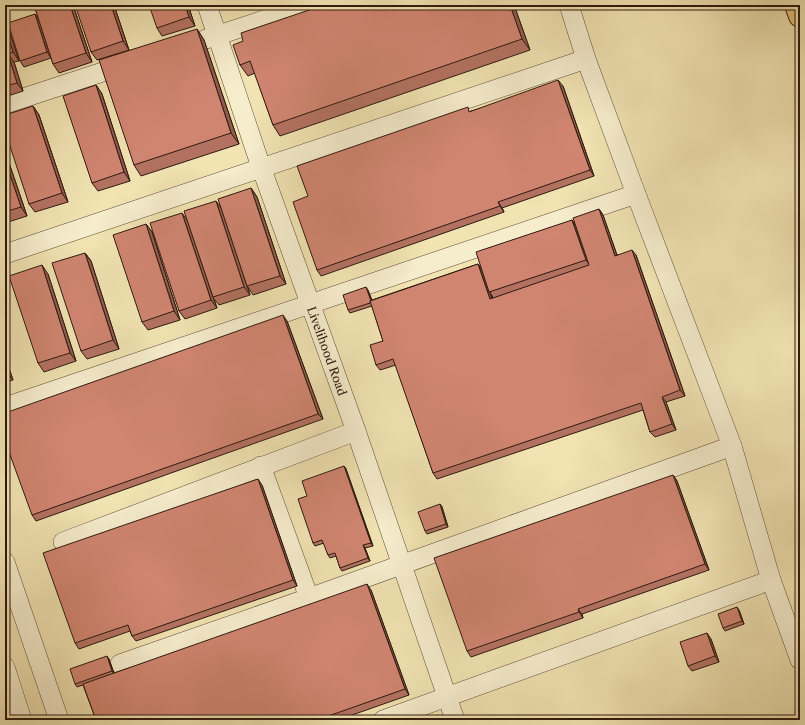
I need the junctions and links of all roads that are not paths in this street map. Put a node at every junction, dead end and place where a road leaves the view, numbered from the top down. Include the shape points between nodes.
1 (207, 5) edge
2 (310, 5) edge
3 (569, 5) edge
4 (796, 5) edge
5 (800, 16) edge
6 (217, 35) junction
7 (187, 45) edge
8 (586, 59) junction
9 (142, 60) edge
10 (5, 104) edge
11 (261, 167) junction
12 (636, 194) junction
13 (5, 254) edge
14 (310, 303) junction
15 (5, 407) edge
16 (356, 431) junction
17 (732, 446) junction
18 (261, 466) junction
19 (63, 542) dead end
20 (5, 562) edge
21 (402, 564) junction
22 (771, 580) junction
23 (8, 582) edge
24 (309, 598) junction
25 (800, 660) edge
26 (120, 664) dead end
27 (5, 667) edge
28 (447, 698) junction
29 (22, 720) edge
30 (60, 720) edge
31 (383, 720) edge
32 (455, 720) edge

1 - 6 street, Livelihood Road
2 - 6 street
3 - 8 street
4 - 5 highway
6 - 7 street
6 - 11 street, Livelihood Road
8 - 11 street
8 - 12 street
9 - 10 street
11 - 13 street
11 - 14 street, Livelihood Road
12 - 14 street
12 - 17 street
14 - 15 street
14 - 16 street, Livelihood Road
16 - 18 street
16 - 21 street, Livelihood Road
17 - 21 street
17 - 22 street
18 - 19 street
18 - 24 street
20 - 23 street
21 - 24 street
21 - 28 street, Livelihood Road
22 - 25 street
22 - 28 street
23 - 30 street
24 - 26 street
27 - 29 street
28 - 31 street
28 - 32 street, Livelihood Road

